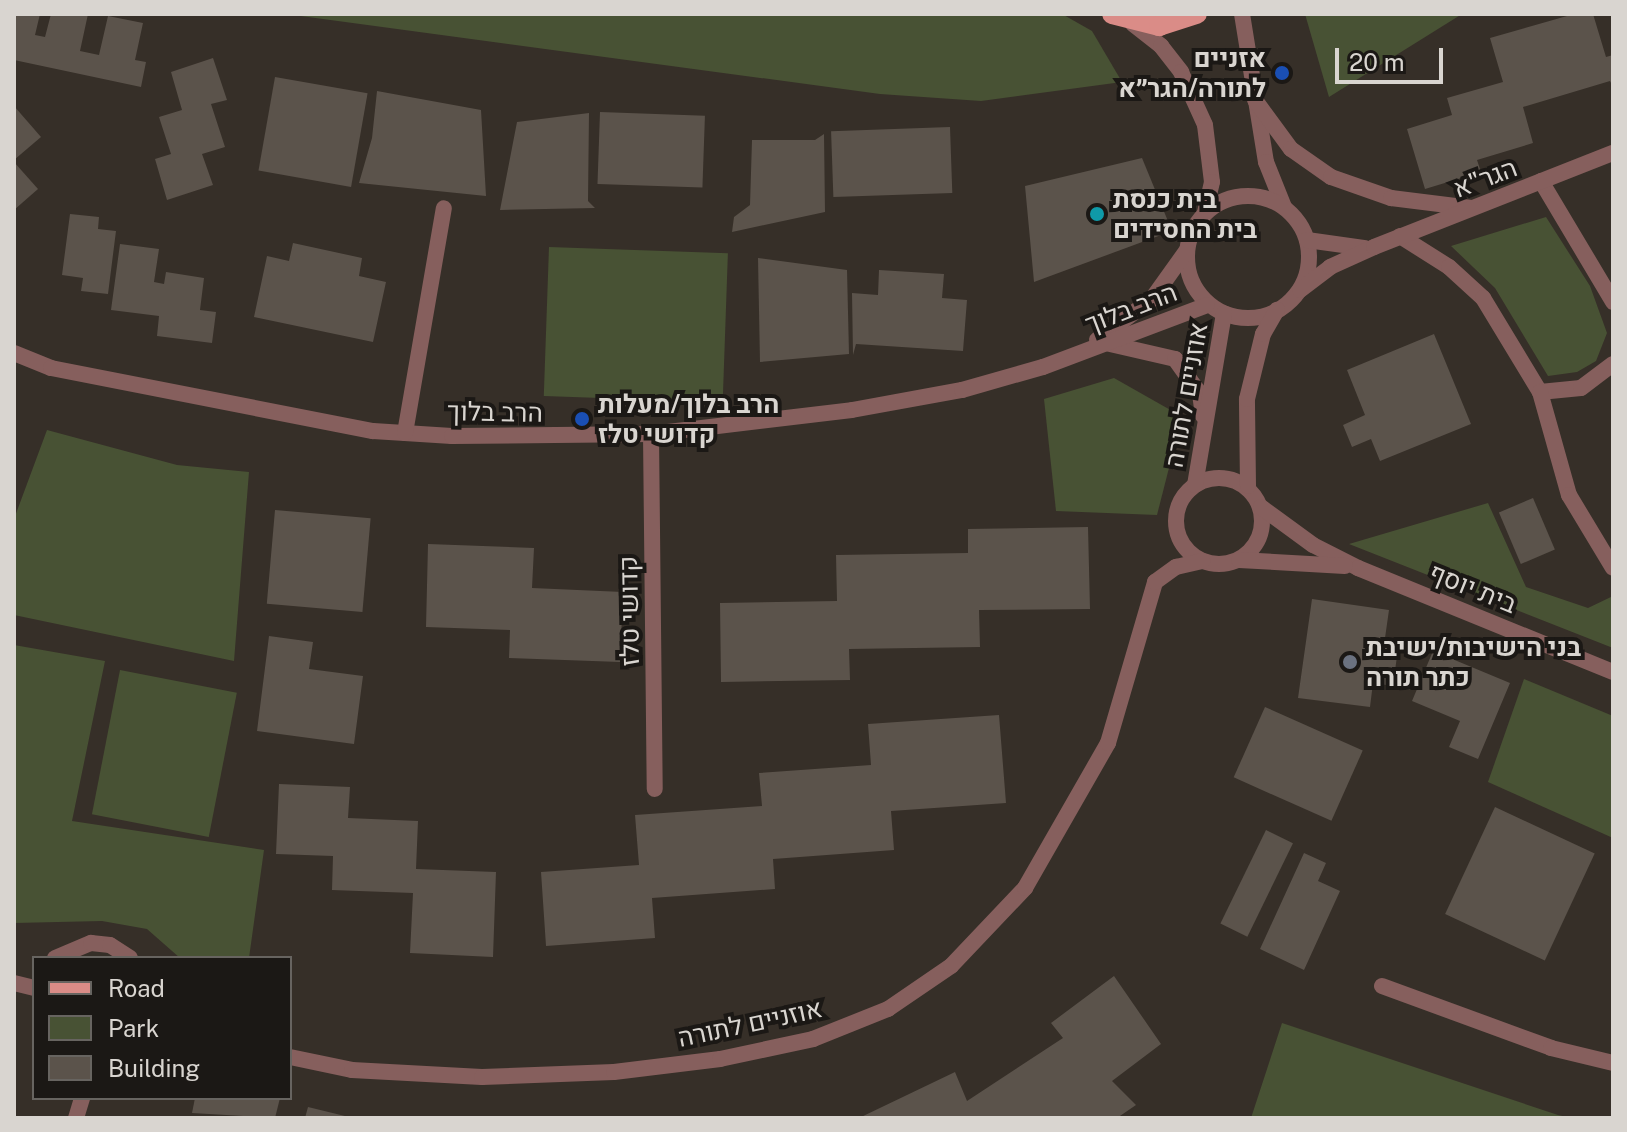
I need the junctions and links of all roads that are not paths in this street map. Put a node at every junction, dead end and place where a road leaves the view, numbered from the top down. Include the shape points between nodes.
1 (1112, 14) edge
2 (1197, 14) edge
3 (1242, 14) edge
4 (1133, 24) junction
5 (1255, 100) junction
6 (1613, 153) edge
7 (1541, 181) junction
8 (1284, 207) junction
9 (444, 208) dead end
10 (1473, 208) junction
11 (1205, 213) junction
12 (1400, 236) junction
13 (1307, 240) junction
14 (1374, 247) junction
15 (1187, 250) junction
16 (1293, 296) junction
17 (1613, 302) edge
18 (1207, 305) junction
19 (1277, 309) junction
20 (1224, 313) junction
21 (1105, 344) junction
22 (14, 353) edge
23 (1072, 356) junction
24 (1613, 364) edge
25 (1540, 392) junction
26 (405, 433) junction
27 (651, 434) junction
28 (1206, 434) junction
29 (1195, 485) junction
30 (1248, 486) junction
31 (1261, 507) junction
32 (1239, 560) junction
33 (1202, 561) junction
34 (1358, 568) junction
35 (1613, 568) edge
36 (1613, 672) edge
37 (655, 789) dead end
38 (60, 956) edge
39 (127, 956) edge
40 (1382, 986) dead end
41 (292, 1057) edge
42 (1613, 1063) edge

1 - 4 main road
2 - 4 main road via 1159,26
3 - 5 street
4 - 11 street via 1161,46 1181,72 1205,125 1212,182
5 - 8 street via 1266,162
5 - 10 street via 1291,149 1331,177 1391,198
6 - 7 street, הגר"א
7 - 10 street, הגר"א
7 - 17 street
8 - 11 street via 1246,196 1225,200
8 - 13 street
9 - 26 street
10 - 12 street, הגר"א
11 - 15 street
12 - 14 street, הגר"א
12 - 25 street via 1449,267 1483,298
13 - 14 street, הגר"א via 1352,249
13 - 16 street via 1304,282
14 - 16 street, הגר"א via 1330,267
15 - 18 street via 1188,271
15 - 23 street, הרב בלוך via 1152,299
16 - 19 street
18 - 20 street
18 - 21 street, הרב בלוך
19 - 20 street via 1249,318
19 - 30 street via 1263,334 1247,399
20 - 28 street, אוזניים לתורה
21 - 23 street, הרב בלוך
21 - 28 street via 1130,345 1175,359 1200,394
22 - 26 street, הרב בלוך via 51,368
23 - 27 street, הרב בלוך via 962,390 899,402
24 - 25 street via 1581,388
25 - 35 street via 1569,495
26 - 27 street, הרב בלוך
27 - 37 street, קדושי טלז
28 - 29 street, אוזניים לתורה
29 - 30 street via 1221,478
29 - 33 street via 1185,494 1176,519 1183,545
30 - 31 street
31 - 32 street via 1261,532
31 - 34 street via 1313,545
32 - 33 street
32 - 34 street
33 - 41 street, אוזניים לתורה via 1176,567 1155,582 1108,743 1025,888 951,966 888,1009 813,1039 720,1059 614,1072 482,1077 352,1070
34 - 36 street, בית יוסף
38 - 39 street via 91,943 110,945
40 - 42 street via 1551,1048

